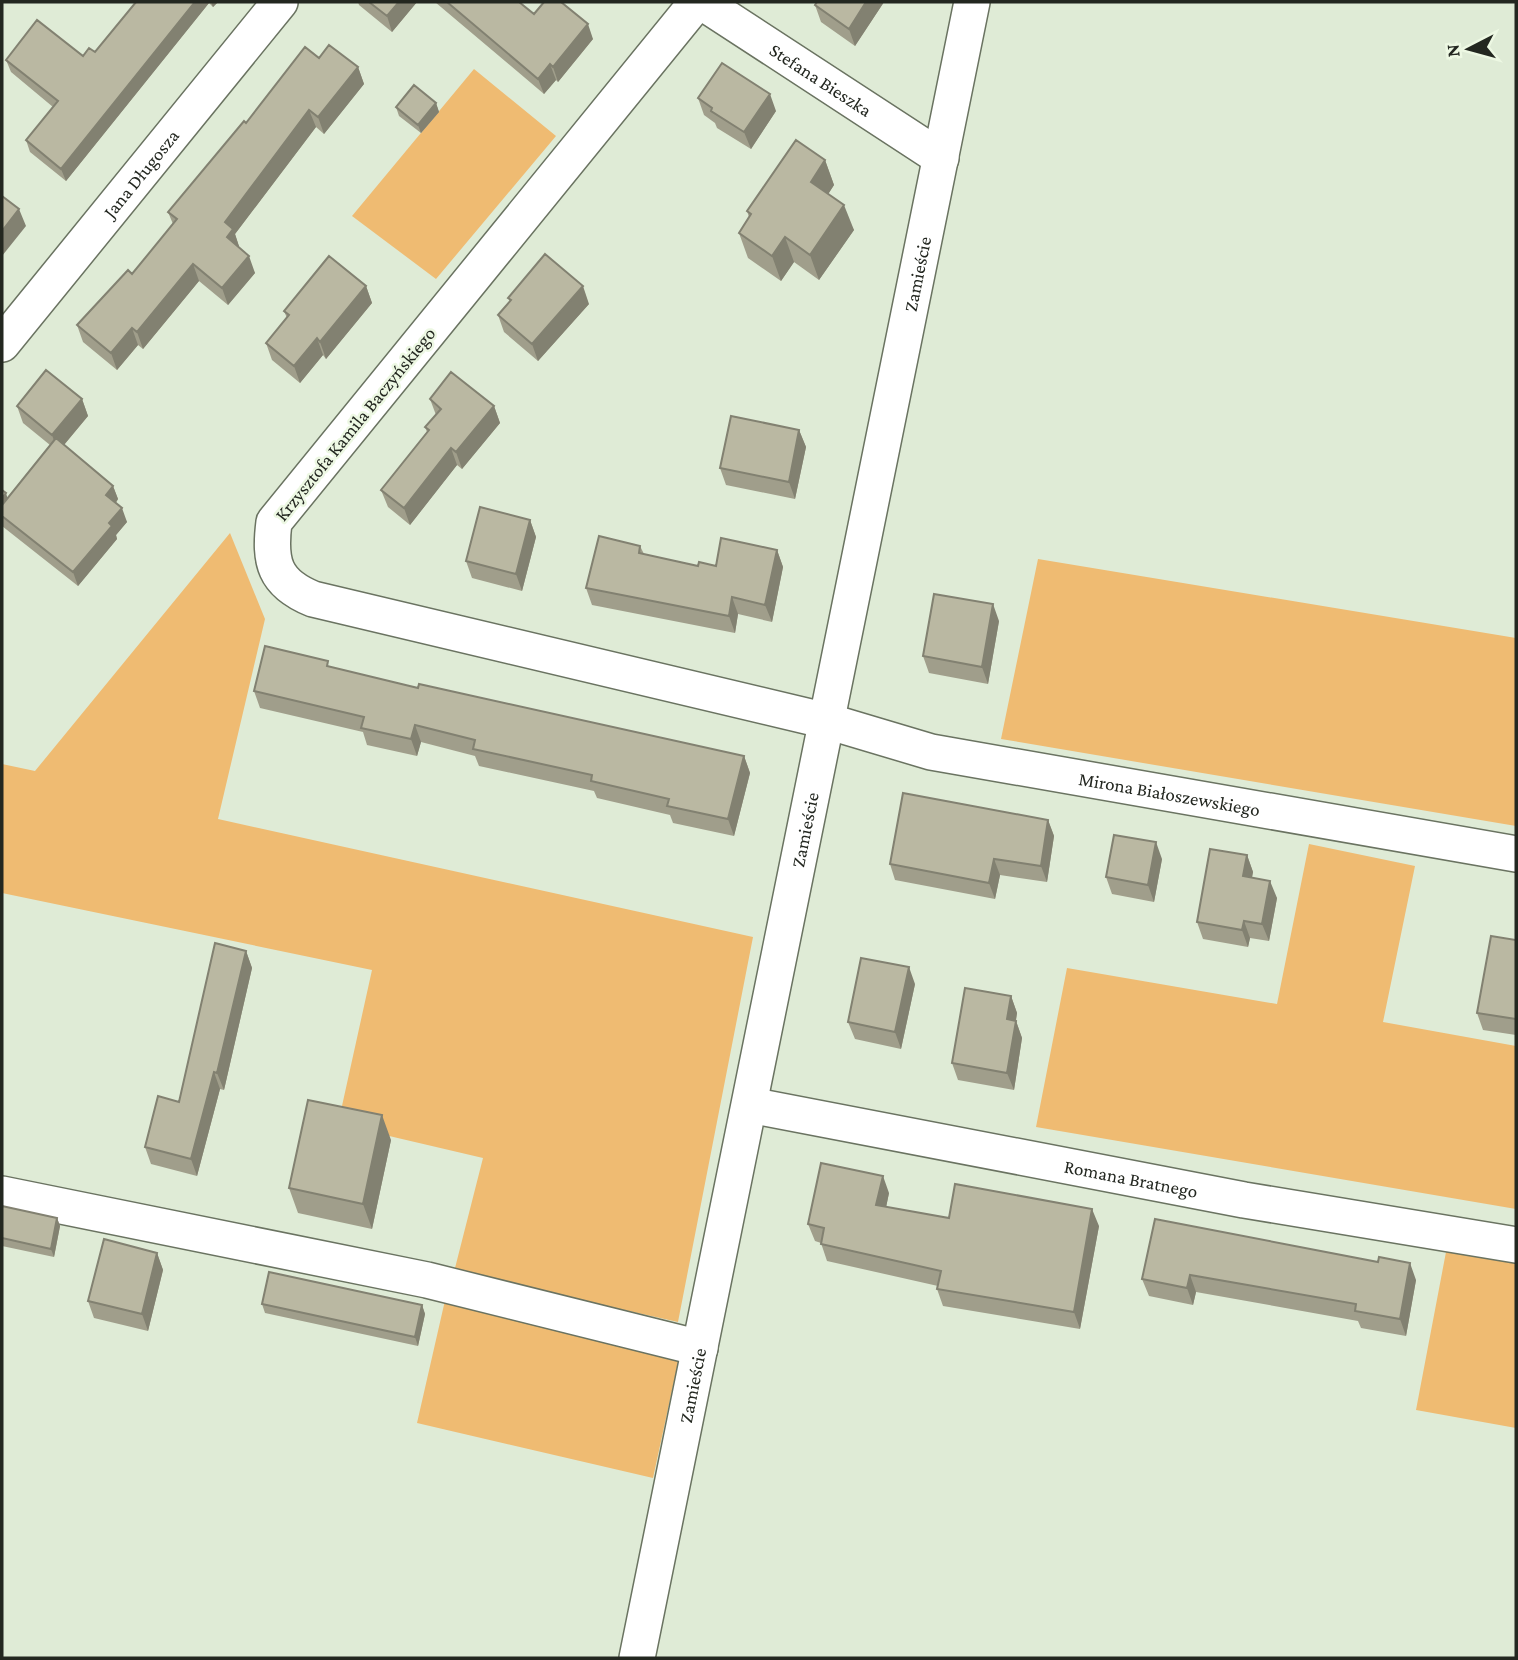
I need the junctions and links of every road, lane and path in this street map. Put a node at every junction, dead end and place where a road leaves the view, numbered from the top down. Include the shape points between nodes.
1 (280, 2) edge
2 (699, 2) edge
3 (972, 2) edge
4 (941, 158) junction
5 (2, 344) edge
6 (827, 721) junction
7 (1516, 854) edge
8 (750, 1105) junction
9 (2, 1194) edge
10 (1516, 1245) edge
11 (700, 1348) junction
12 (637, 1658) edge

1 - 5 street, Jana Długosza
2 - 4 street, Stefana Bieszka
2 - 6 street, Krzysztofa Kamila Baczyńskiego via 288,503 274,522 271,546 277,571 290,590 313,598
3 - 4 street, Zamieście
4 - 6 street, Zamieście
6 - 7 street, Mirona Białoszewskiego via 931,752
6 - 8 street, Zamieście
8 - 10 street, Romana Bratnego via 1244,1200
8 - 11 street, Zamieście
9 - 11 street via 427,1280
11 - 12 street, Zamieście

